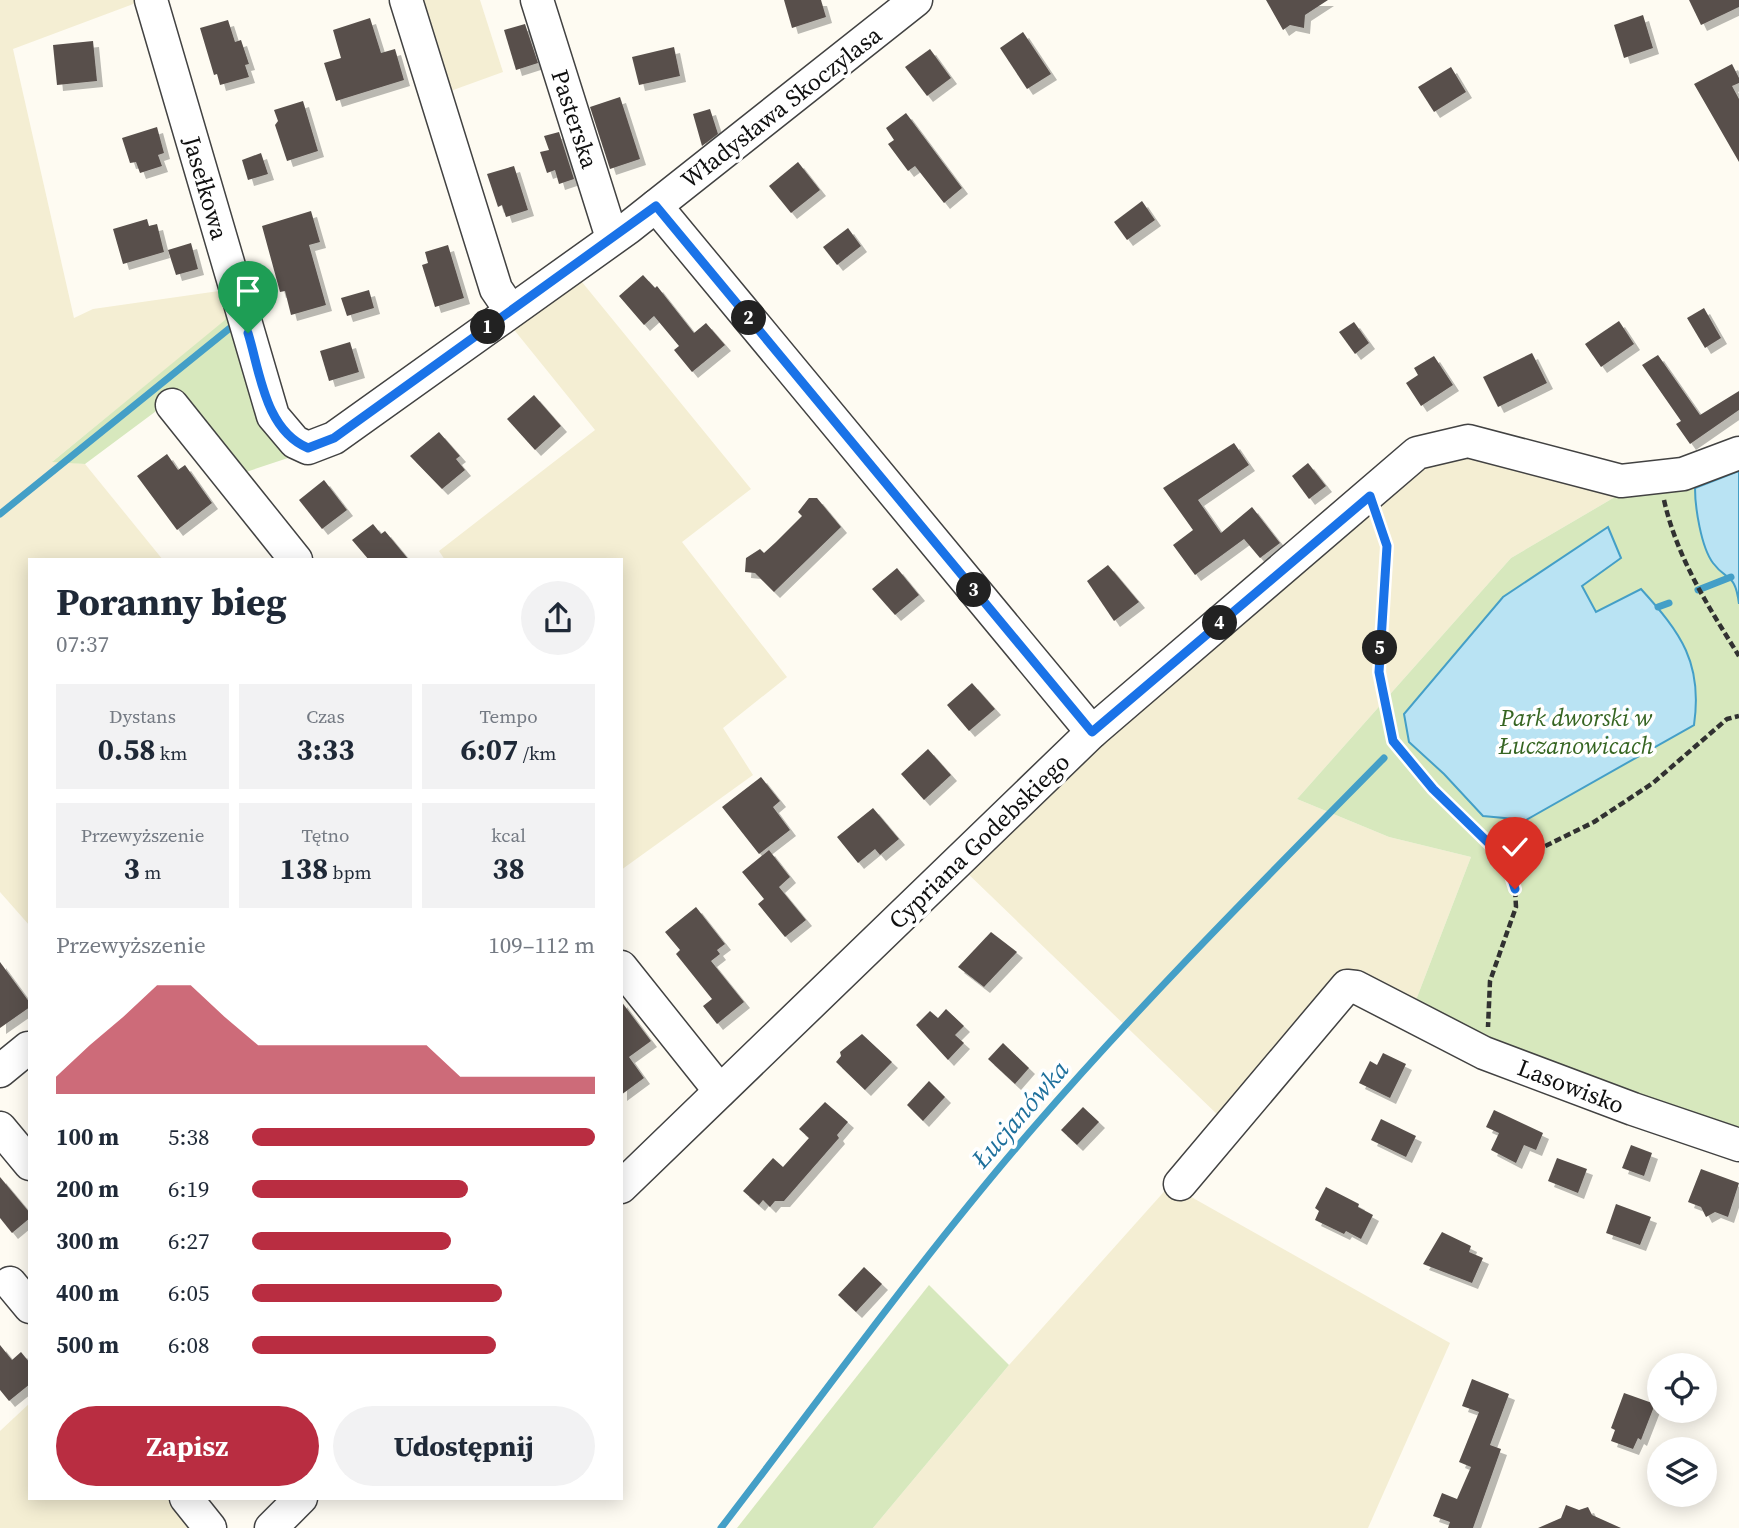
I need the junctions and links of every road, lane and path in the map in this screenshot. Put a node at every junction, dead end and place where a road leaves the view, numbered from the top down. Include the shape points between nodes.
1 (151, 0) edge
2 (406, 0) edge
3 (537, 0) edge
4 (916, 0) edge
5 (656, 206) junction
6 (612, 238) junction
7 (511, 311) junction
8 (172, 405) dead end
9 (1739, 453) edge
10 (1658, 477) junction
11 (1370, 496) junction
12 (294, 558) edge
13 (1739, 656) edge
14 (1739, 716) edge
15 (1092, 732) junction
16 (1525, 856) junction
17 (1506, 860) junction
18 (1515, 889) junction
19 (623, 970) edge
20 (28, 1049) edge
21 (1481, 1051) junction
22 (0, 1071) edge
23 (720, 1091) junction
24 (0, 1128) edge
25 (1739, 1145) edge
26 (28, 1162) edge
27 (1180, 1184) dead end
28 (623, 1185) edge
29 (188, 1500) edge
30 (300, 1500) edge
31 (210, 1528) edge
32 (271, 1528) edge

1 - 7 street, Jasełkowa via 273,416 295,442 308,448 334,438
2 - 7 street via 496,289
3 - 6 street, Pasterska
4 - 5 street, Władysława Skoczylasa
5 - 6 street, Władysława Skoczylasa
5 - 15 street
6 - 7 street, Jasełkowa
8 - 12 street
9 - 10 street, Cypriana Godebskiego via 1683,474
10 - 11 street, Cypriana Godebskiego via 1621,481 1468,441 1417,453
10 - 13 path via 1671,531 1698,590
11 - 15 street, Cypriana Godebskiego
11 - 17 path via 1387,546 1379,672 1393,741 1433,789
14 - 16 path via 1727,719 1653,783 1594,822
15 - 23 street, Cypriana Godebskiego
16 - 17 path
16 - 18 path
17 - 18 path
18 - 21 path via 1516,907 1490,981 1490,1022
19 - 23 street
20 - 22 street
21 - 25 street, Lasowisko
21 - 27 street, Lasowisko via 1347,986
23 - 28 street, Cypriana Godebskiego
24 - 26 street
29 - 31 street
30 - 32 street

